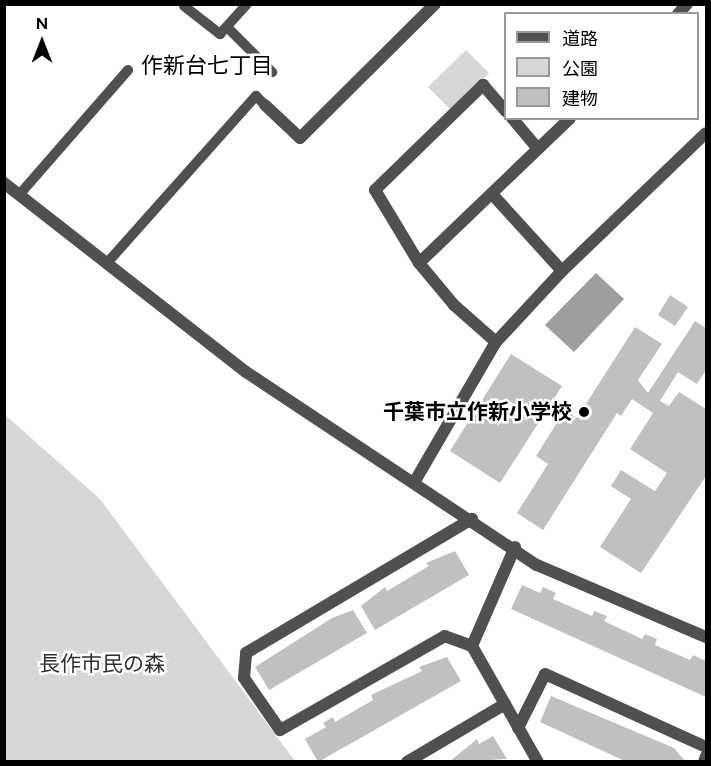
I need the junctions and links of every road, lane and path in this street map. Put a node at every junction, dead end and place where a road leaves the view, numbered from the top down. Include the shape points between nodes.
1 (247, 4) edge
2 (435, 4) edge
3 (184, 6) dead end
4 (227, 27) junction
5 (128, 70) dead end
6 (272, 72) dead end
7 (266, 105) joint
8 (504, 109) edge
9 (514, 120) edge
10 (568, 120) edge
11 (706, 133) edge
12 (538, 149) junction
13 (4, 183) edge
14 (492, 194) junction
15 (19, 195) junction
16 (107, 263) junction
17 (419, 263) junction
18 (562, 271) junction
19 (496, 342) junction
20 (415, 481) junction
21 (472, 519) junction
22 (515, 548) junction
23 (706, 637) edge
24 (472, 646) junction
25 (505, 704) junction
26 (518, 728) junction
27 (706, 747) edge
28 (706, 756) edge
29 (407, 762) edge
30 (538, 762) edge
31 (704, 762) edge

1 - 4 lane
2 - 7 street via 300,138
3 - 4 lane via 213,33
4 - 6 lane
5 - 15 lane
7 - 16 lane via 256,96
8 - 17 street via 483,85 375,189
9 - 12 street
10 - 12 street
11 - 18 street
12 - 14 street
13 - 15 street
14 - 17 street
14 - 18 street
15 - 16 street
16 - 20 street via 246,372
17 - 19 street via 454,305
18 - 19 street
19 - 20 street
20 - 21 street
21 - 22 street
21 - 24 street via 246,653 244,678 280,729 445,636
22 - 23 street via 537,564
22 - 24 street
24 - 25 street
25 - 26 street
25 - 29 street
26 - 27 street via 545,674
26 - 30 street
28 - 31 street

